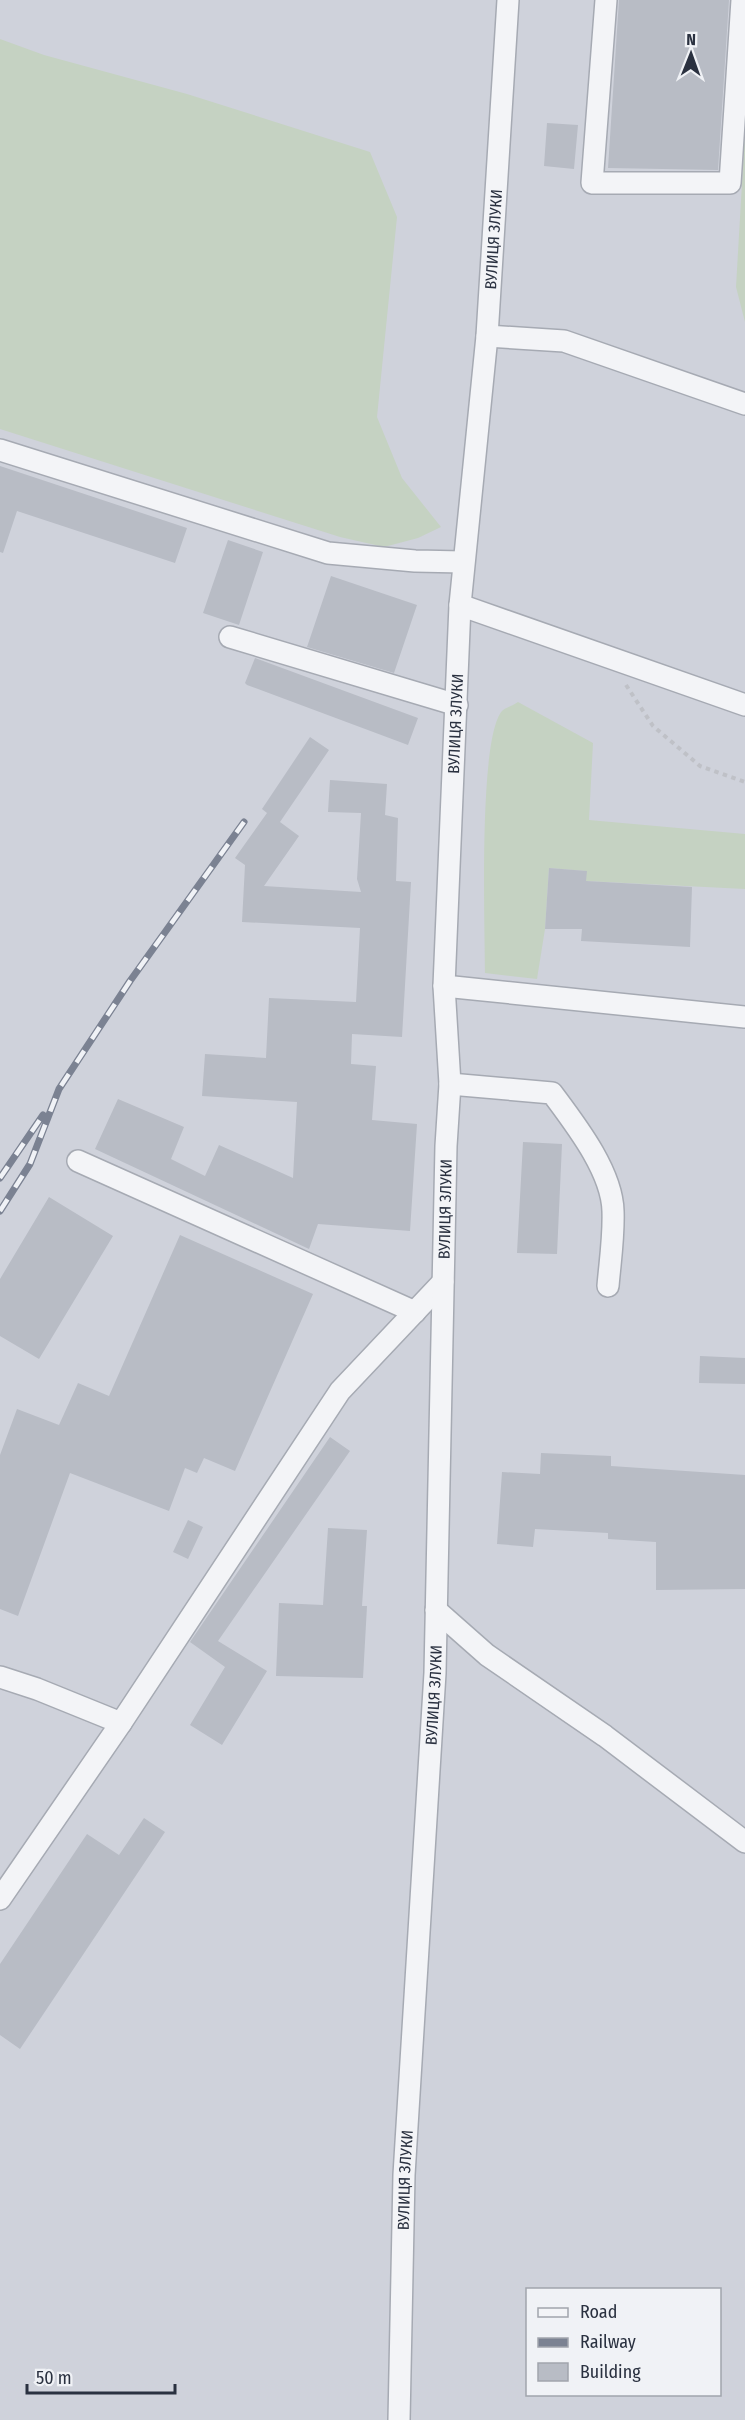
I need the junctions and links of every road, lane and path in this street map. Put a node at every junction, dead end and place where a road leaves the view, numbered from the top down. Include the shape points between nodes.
1 (508, 0) edge
2 (606, 0) edge
3 (742, 0) edge
4 (487, 336) junction
5 (745, 404) edge
6 (0, 450) edge
7 (463, 562) junction
8 (460, 604) junction
9 (230, 637) dead end
10 (608, 656) junction
11 (457, 705) junction
12 (745, 705) edge
13 (745, 782) edge
14 (444, 986) junction
15 (745, 1017) edge
16 (450, 1084) junction
17 (78, 1161) dead end
18 (443, 1282) junction
19 (609, 1286) dead end
20 (415, 1312) junction
21 (436, 1610) junction
22 (0, 1677) edge
23 (121, 1723) junction
24 (745, 1842) edge
25 (0, 1899) edge
26 (399, 2420) edge

1 - 4 street, ВУЛИЦЯ ЗЛУКИ
2 - 3 street via 592,183 730,183
4 - 5 street via 564,341
4 - 7 street, ВУЛИЦЯ ЗЛУКИ
6 - 7 street via 328,553
7 - 8 street, ВУЛИЦЯ ЗЛУКИ
8 - 10 street
8 - 11 street, ВУЛИЦЯ ЗЛУКИ
9 - 11 street
10 - 12 street
10 - 13 path via 653,726 700,766
11 - 14 street, ВУЛИЦЯ ЗЛУКИ
14 - 15 street
14 - 16 street, ВУЛИЦЯ ЗЛУКИ
16 - 18 street, ВУЛИЦЯ ЗЛУКИ
16 - 19 street via 552,1093 603,1171 613,1209
17 - 20 street
18 - 20 street
18 - 21 street, ВУЛИЦЯ ЗЛУКИ
20 - 23 street via 340,1391
21 - 24 street via 487,1655 605,1736
21 - 26 street, ВУЛИЦЯ ЗЛУКИ via 404,2175
22 - 23 street
23 - 25 street

